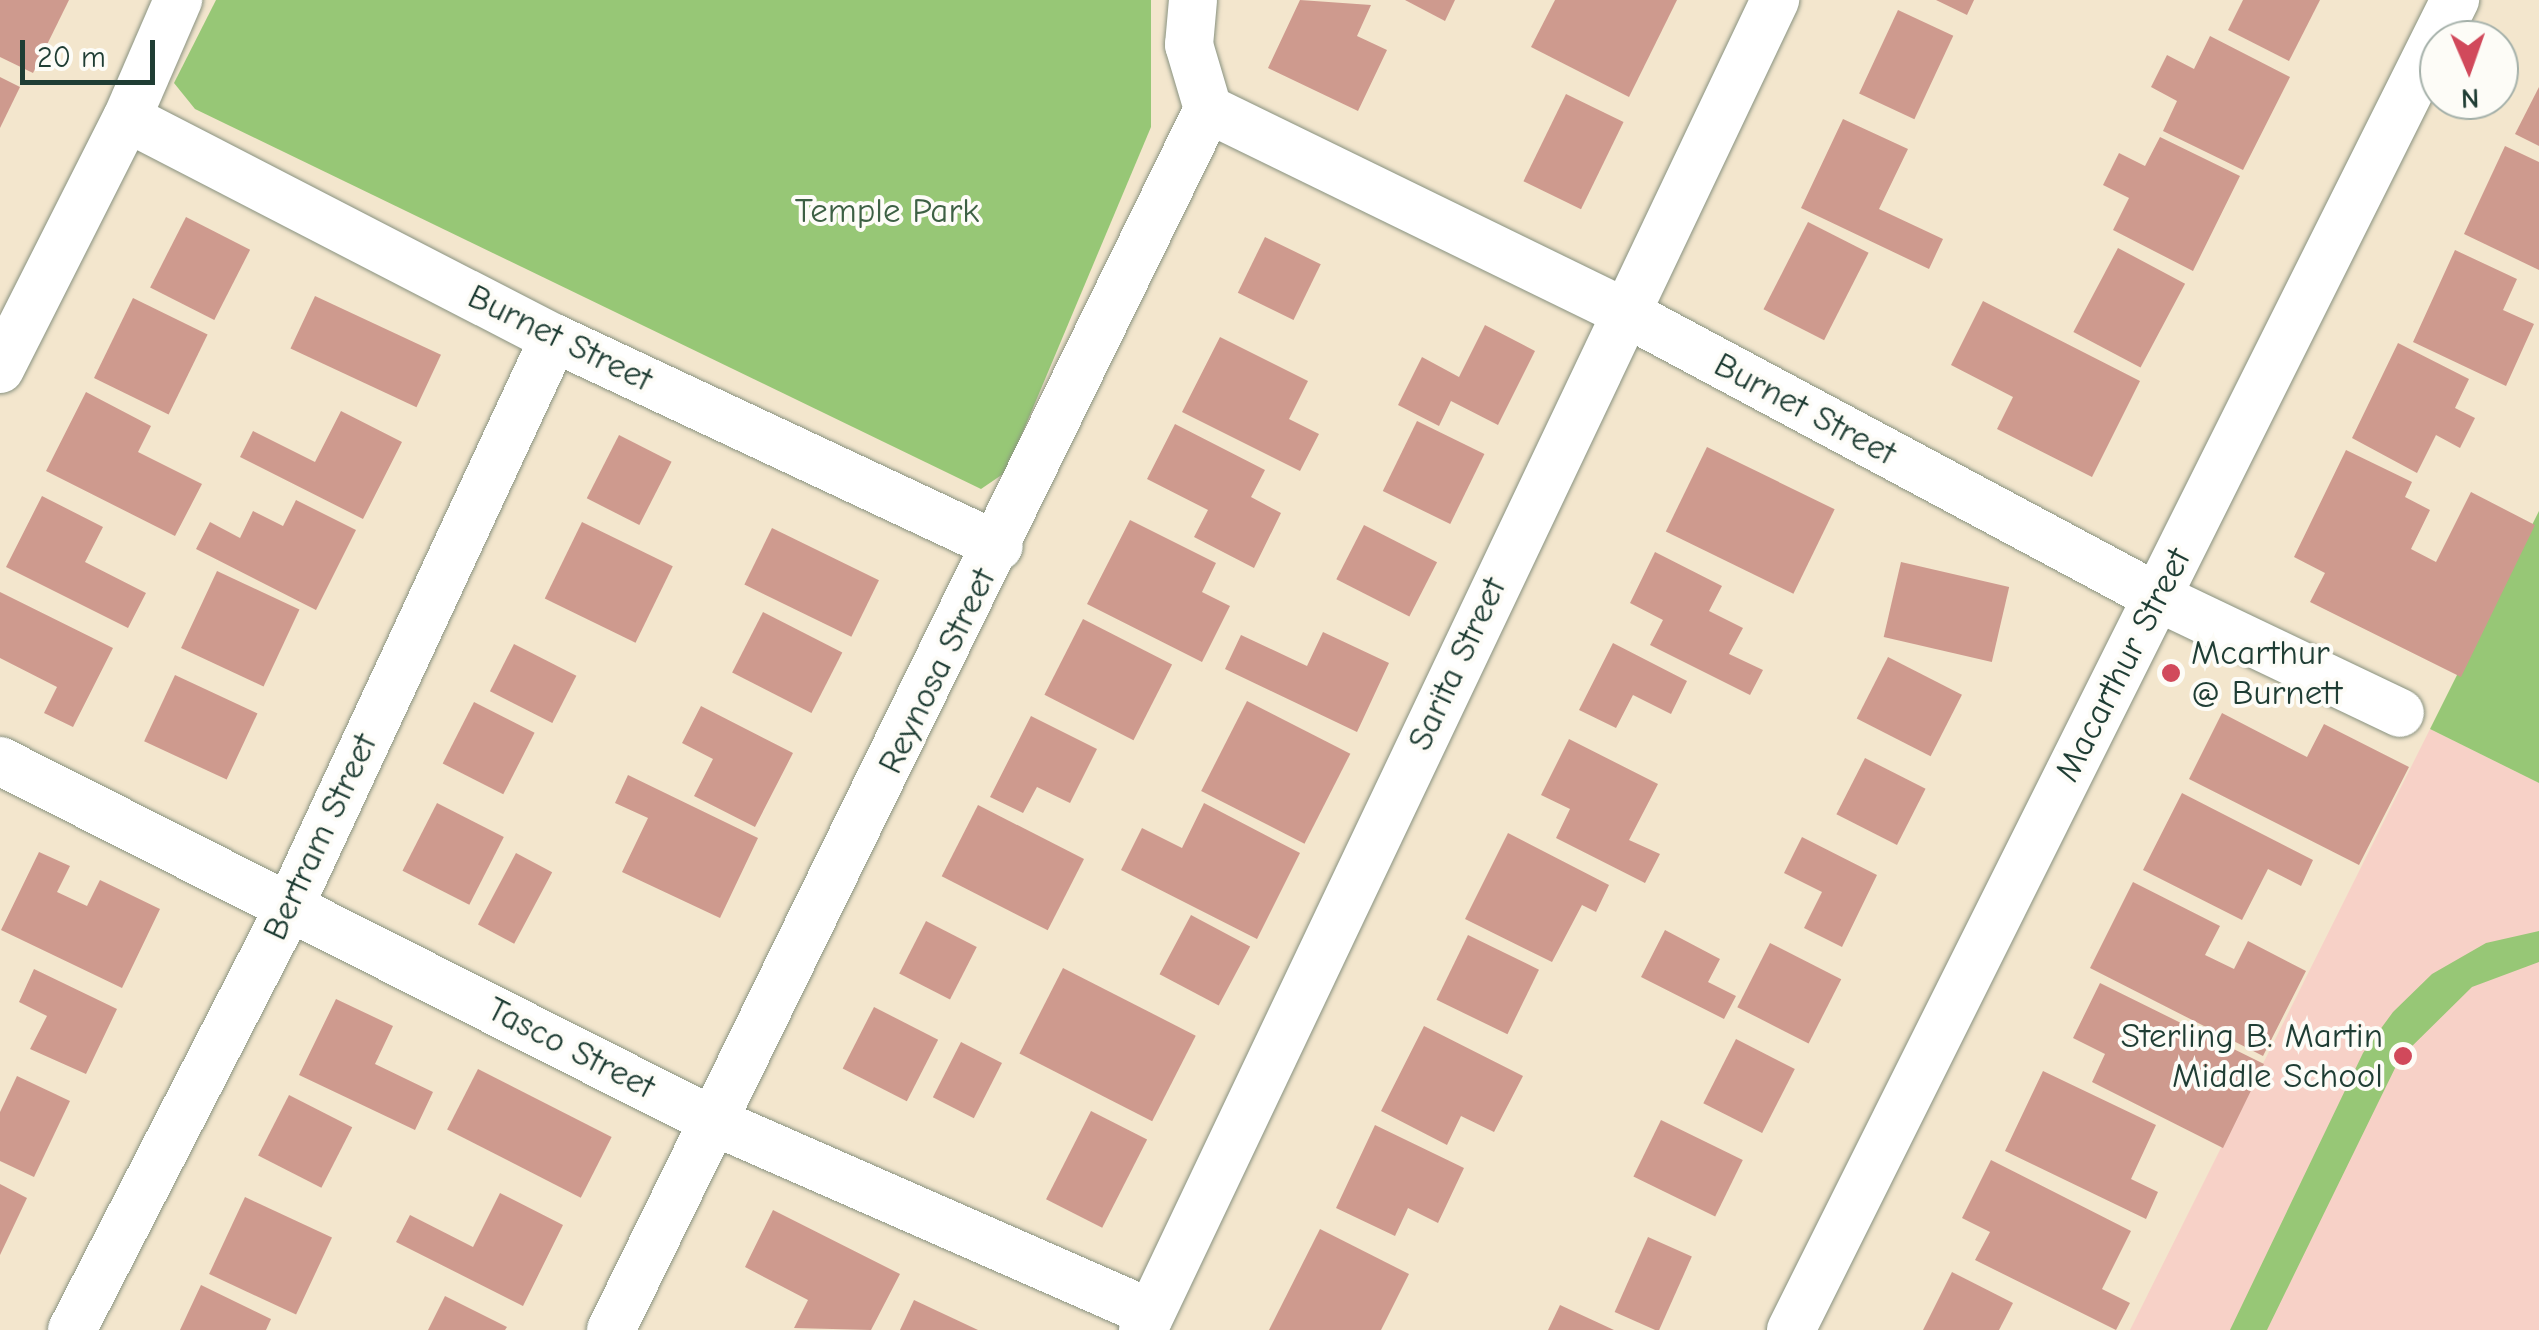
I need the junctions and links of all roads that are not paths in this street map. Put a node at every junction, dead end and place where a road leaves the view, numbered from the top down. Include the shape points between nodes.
1 (178, 0) edge
2 (1193, 0) edge
3 (1776, 0) edge
4 (2455, 0) edge
5 (1208, 109) junction
6 (126, 118) junction
7 (1624, 312) junction
8 (554, 338) junction
9 (0, 369) edge
10 (999, 546) junction
11 (2157, 597) junction
12 (2400, 713) dead end
13 (0, 761) edge
14 (291, 903) junction
15 (713, 1121) junction
16 (1147, 1322) edge
17 (72, 1330) edge
18 (610, 1330) edge
19 (1792, 1330) edge

1 - 6 street
2 - 5 street via 1188,45
3 - 7 street, Sarita Street
4 - 11 street, Macarthur Street
5 - 7 street, Burnet Street
5 - 10 street, Reynosa Street
6 - 8 street, Burnet Street
6 - 9 street
7 - 11 street, Burnet Street
7 - 16 street, Sarita Street
8 - 10 street, Burnet Street
8 - 14 street, Bertram Street
10 - 15 street, Reynosa Street
11 - 12 street, Burnet Street
11 - 19 street, Macarthur Street
13 - 14 street, Tasco Street
14 - 15 street, Tasco Street
14 - 17 street, Bertram Street
15 - 16 street, Tasco Street
15 - 18 street, Reynosa Street

